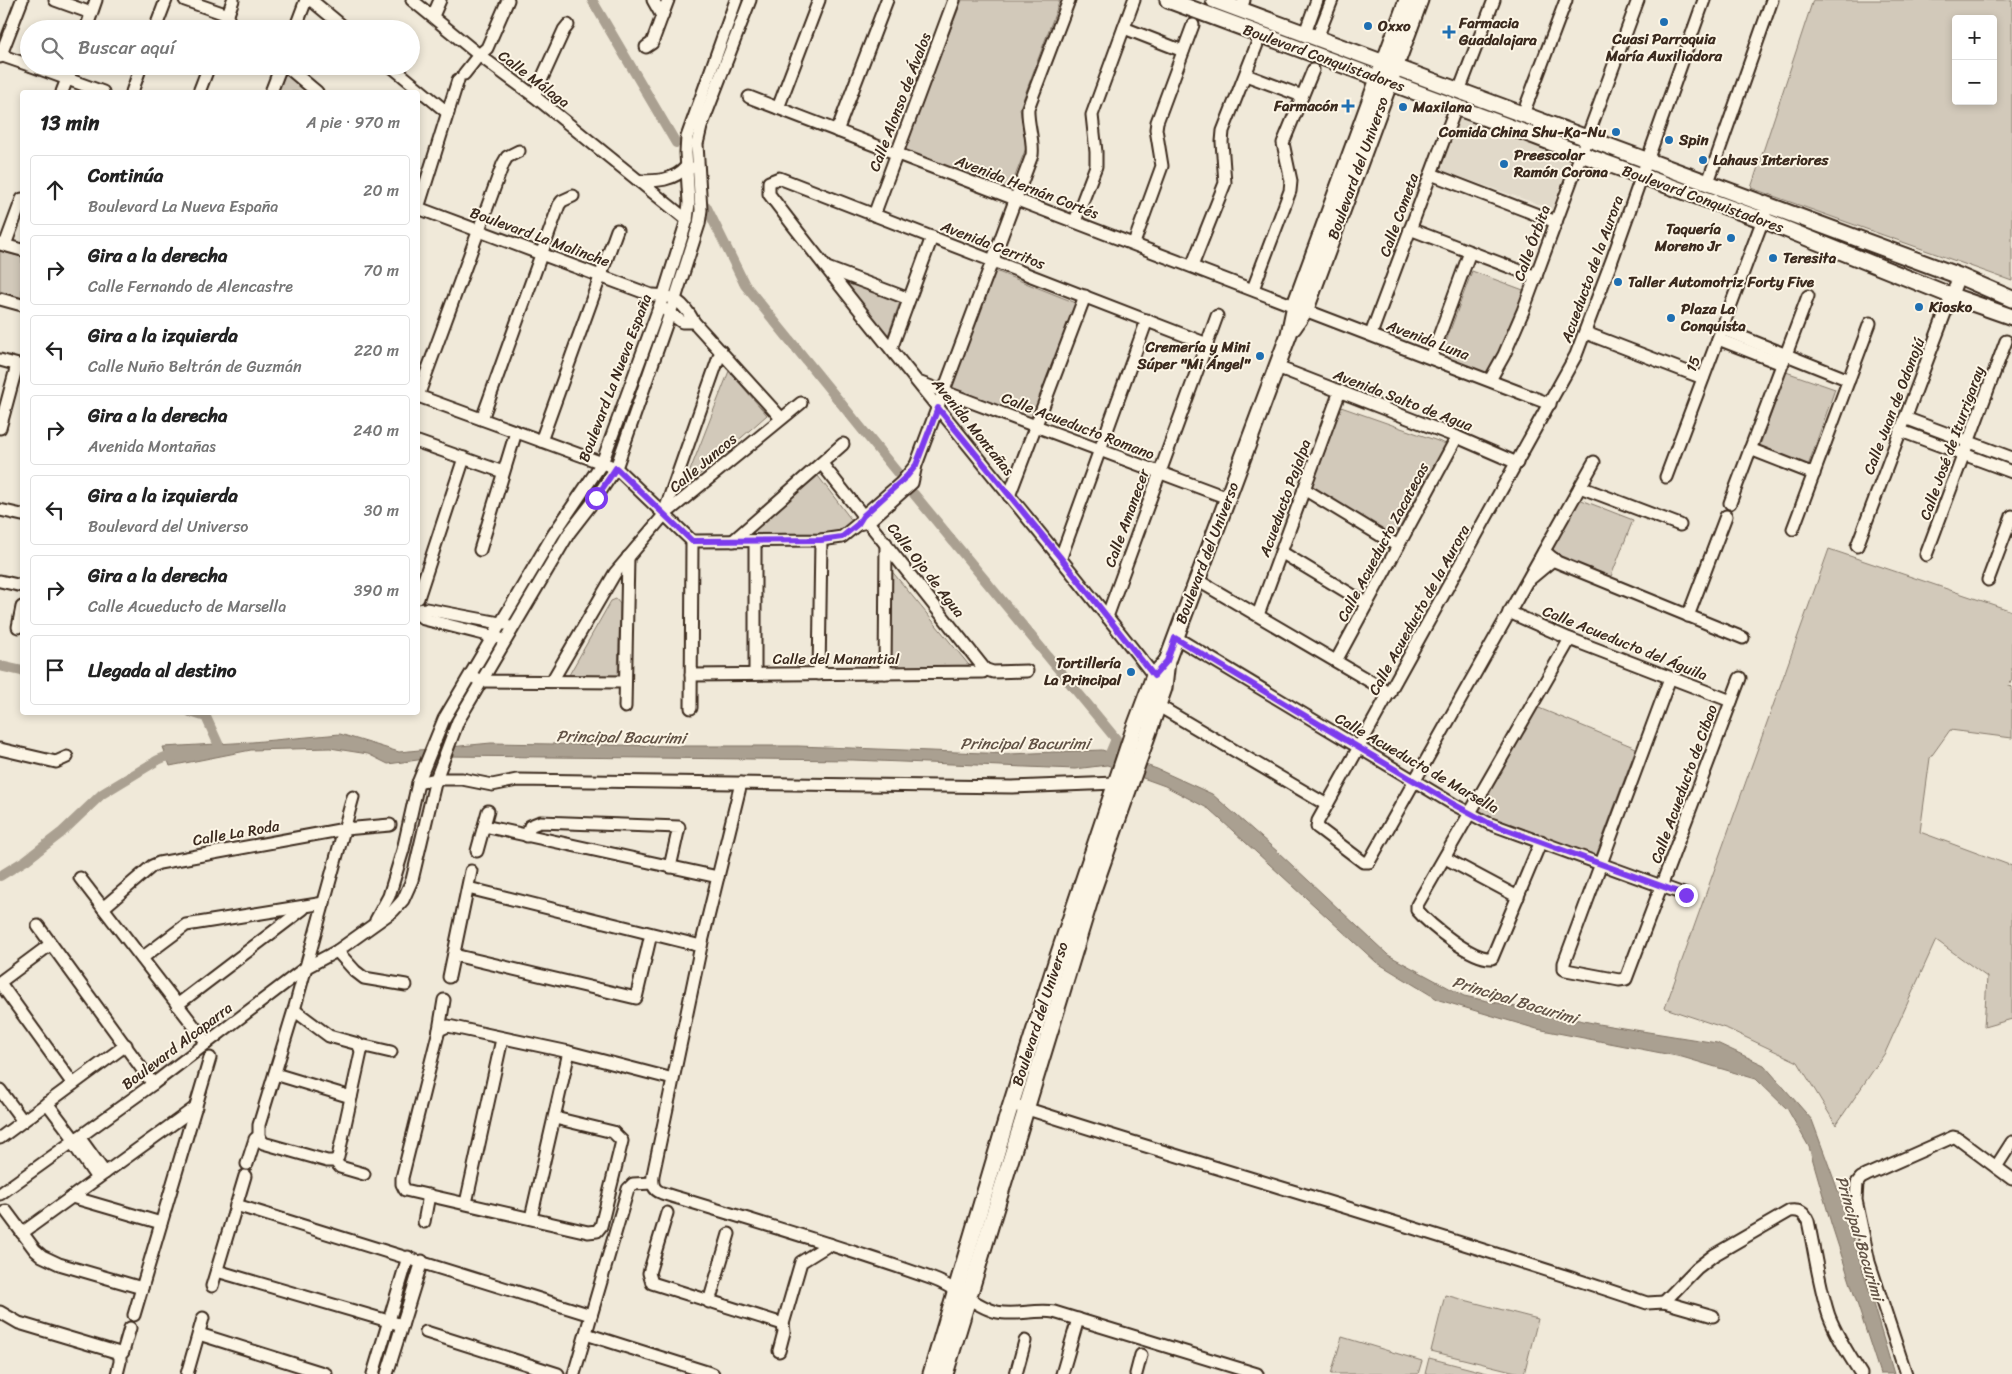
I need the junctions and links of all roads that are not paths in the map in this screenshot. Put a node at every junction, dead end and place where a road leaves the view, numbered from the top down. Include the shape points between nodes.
1 (22, 0) edge
2 (55, 0) edge
3 (96, 0) edge
4 (166, 0) edge
5 (185, 0) edge
6 (233, 0) edge
7 (306, 0) edge
8 (311, 0) edge
9 (412, 0) edge
10 (440, 0) edge
11 (508, 0) edge
12 (653, 0) edge
13 (668, 0) edge
14 (736, 0) edge
15 (750, 0) edge
16 (819, 0) edge
17 (887, 0) edge
18 (954, 0) edge
19 (1069, 0) edge
20 (1134, 0) edge
21 (1168, 0) edge
22 (1214, 0) edge
23 (1317, 0) edge
24 (1332, 0) edge
25 (1407, 0) edge
26 (1420, 0) edge
27 (1494, 0) edge
28 (1566, 0) edge
29 (1638, 0) edge
30 (1704, 0) edge
31 (1772, 0) edge
32 (1242, 5) edge
33 (91, 13) junction
34 (228, 15) junction
35 (433, 16) junction
36 (662, 16) junction
37 (89, 20) edge
38 (158, 20) edge
39 (226, 20) edge
40 (298, 20) edge
41 (335, 20) edge
42 (568, 25) dead end
43 (1193, 25) dead end
44 (1124, 28) junction
45 (1261, 34) junction
46 (1311, 36) junction
47 (646, 47) dead end
48 (1183, 51) junction
49 (479, 55) junction
50 (0, 56) edge
51 (20, 63) edge
52 (1389, 65) junction
53 (1312, 70) dead end
54 (56, 75) edge
55 (69, 75) edge
56 (139, 75) edge
57 (206, 75) edge
58 (278, 75) edge
59 (297, 75) edge
60 (402, 75) edge
61 (1246, 75) junction
62 (67, 79) junction
63 (1384, 80) junction
64 (63, 90) edge
65 (97, 90) edge
66 (133, 90) edge
67 (200, 90) edge
68 (272, 90) edge
69 (315, 90) edge
70 (1459, 91) junction
71 (534, 96) junction
72 (1302, 96) junction
73 (749, 97) dead end
74 (1456, 107) junction
75 (778, 108) junction
76 (448, 113) junction
77 (1523, 114) junction
78 (837, 131) junction
79 (1587, 139) junction
80 (519, 151) dead end
81 (897, 153) junction
82 (1581, 154) junction
83 (692, 168) junction
84 (1644, 168) junction
85 (1431, 174) junction
86 (639, 180) junction
87 (421, 181) edge
88 (769, 182) joint
89 (1708, 182) junction
90 (573, 196) dead end
91 (1016, 199) junction
92 (20, 204) edge
93 (1768, 205) junction
94 (420, 209) edge
95 (874, 215) junction
96 (687, 220) junction
97 (1763, 220) junction
98 (1075, 221) junction
99 (1556, 222) junction
100 (1410, 229) junction
101 (479, 230) junction
102 (617, 230) dead end
103 (932, 237) junction
104 (1134, 243) junction
105 (3, 245) edge
106 (20, 249) edge
107 (1470, 252) junction
108 (542, 254) junction
109 (992, 261) junction
110 (1192, 266) junction
111 (825, 268) junction
112 (601, 275) junction
113 (1959, 276) junction
114 (1536, 277) junction
115 (1253, 289) junction
116 (1085, 296) junction
117 (1808, 296) dead end
118 (1952, 296) junction
119 (0, 299) edge
120 (675, 299) junction
121 (909, 299) junction
122 (2012, 299) edge
123 (662, 300) junction
124 (20, 304) edge
125 (1301, 307) junction
126 (669, 314) junction
127 (1217, 316) dead end
128 (2012, 317) edge
129 (1147, 320) junction
130 (694, 322) junction
131 (1870, 323) dead end
132 (1586, 333) junction
133 (1371, 334) junction
134 (1720, 334) junction
135 (2006, 341) dead end
136 (1207, 344) junction
137 (891, 349) junction
138 (722, 351) junction
139 (1431, 358) junction
140 (0, 360) edge
141 (1784, 360) junction
142 (20, 365) edge
143 (1277, 368) junction
144 (1703, 378) junction
145 (1490, 380) junction
146 (1849, 380) junction
147 (917, 381) junction
148 (420, 391) edge
149 (944, 391) junction
150 (1340, 391) junction
151 (420, 397) edge
152 (801, 403) dead end
153 (1550, 404) junction
154 (938, 408) junction
155 (781, 418) junction
156 (1906, 418) junction
157 (482, 419) junction
158 (1036, 426) junction
159 (0, 428) edge
160 (1901, 431) junction
161 (516, 432) junction
162 (1458, 437) junction
163 (541, 441) junction
164 (420, 443) edge
165 (843, 444) dead end
166 (1966, 448) junction
167 (1750, 449) junction
168 (1100, 450) junction
169 (464, 458) junction
170 (2012, 458) edge
171 (1594, 462) dead end
172 (602, 463) junction
173 (1517, 463) junction
174 (822, 464) junction
175 (616, 468) junction
176 (503, 472) junction
177 (1160, 472) junction
178 (2012, 472) edge
179 (1814, 474) junction
180 (1666, 477) dead end
181 (1580, 487) junction
182 (1304, 489) junction
183 (1009, 496) junction
184 (1228, 498) junction
185 (1730, 503) dead end
186 (0, 510) edge
187 (20, 515) edge
188 (664, 515) junction
189 (1726, 516) dead end
190 (2012, 516) edge
191 (863, 521) junction
192 (1680, 525) dead end
193 (1794, 529) dead end
194 (821, 540) junction
195 (692, 541) junction
196 (733, 541) junction
197 (755, 541) junction
198 (886, 543) junction
199 (1398, 546) junction
200 (1857, 546) dead end
201 (480, 550) dead end
202 (1544, 551) junction
203 (1281, 552) junction
204 (1926, 555) dead end
205 (628, 557) junction
206 (1060, 557) junction
207 (1554, 559) junction
208 (1197, 580) junction
209 (1988, 580) dead end
210 (0, 581) edge
211 (1526, 581) junction
212 (20, 586) edge
213 (420, 592) edge
214 (1367, 604) junction
215 (420, 611) edge
216 (1510, 612) junction
217 (420, 614) edge
218 (1258, 616) junction
219 (1688, 616) junction
220 (20, 617) edge
221 (1107, 617) junction
222 (500, 622) junction
223 (514, 626) junction
224 (18, 627) dead end
225 (492, 636) junction
226 (1175, 638) junction
227 (1743, 638) dead end
228 (506, 639) junction
229 (1570, 639) junction
230 (1336, 661) junction
231 (982, 671) junction
232 (1028, 671) dead end
233 (885, 673) junction
234 (755, 674) junction
235 (819, 674) junction
236 (469, 675) junction
237 (691, 675) junction
238 (1670, 678) junction
239 (1740, 678) dead end
240 (481, 681) junction
241 (552, 681) junction
242 (625, 682) junction
243 (1159, 682) junction
244 (1390, 693) junction
245 (1730, 701) junction
246 (1157, 706) junction
247 (625, 707) dead end
248 (691, 708) dead end
249 (452, 734) joint
250 (437, 735) joint
251 (1138, 741) junction
252 (1359, 747) junction
253 (0, 749) edge
254 (67, 757) dead end
255 (438, 775) junction
256 (1123, 777) junction
257 (420, 778) junction
258 (1414, 781) junction
259 (740, 783) junction
260 (353, 797) dead end
261 (1327, 805) junction
262 (488, 811) dead end
263 (1469, 813) junction
264 (390, 824) dead end
265 (484, 826) junction
266 (345, 829) junction
267 (527, 836) junction
268 (1540, 841) junction
269 (477, 850) dead end
270 (1445, 858) junction
271 (1601, 863) junction
272 (670, 866) junction
273 (472, 871) dead end
274 (718, 877) junction
275 (80, 878) dead end
276 (1662, 886) junction
277 (468, 888) junction
278 (1686, 895) dead end
279 (1518, 897) junction
280 (324, 903) junction
281 (103, 908) junction
282 (305, 908) junction
283 (374, 924) junction
284 (38, 926) dead end
285 (651, 934) junction
286 (51, 944) junction
287 (701, 946) junction
288 (337, 951) junction
289 (454, 955) junction
290 (142, 958) junction
291 (305, 968) junction
292 (450, 977) dead end
293 (0, 982) edge
294 (406, 985) dead end
295 (444, 1000) dead end
296 (177, 1005) junction
297 (294, 1010) junction
298 (439, 1030) junction
299 (502, 1039) junction
300 (207, 1043) junction
301 (126, 1045) junction
302 (360, 1048) junction
303 (391, 1052) dead end
304 (569, 1052) junction
305 (210, 1058) dead end
306 (275, 1074) junction
307 (673, 1079) junction
308 (74, 1084) junction
309 (153, 1084) junction
310 (0, 1090) edge
311 (351, 1096) junction
312 (47, 1103) junction
313 (196, 1106) junction
314 (1018, 1106) junction
315 (555, 1118) junction
316 (23, 1121) junction
317 (259, 1136) junction
318 (0, 1138) edge
319 (75, 1140) junction
320 (2012, 1142) edge
321 (335, 1161) junction
322 (1996, 1167) junction
323 (364, 1174) dead end
324 (101, 1176) junction
325 (2012, 1179) edge
326 (652, 1183) junction
327 (0, 1194) edge
328 (430, 1195) junction
329 (72, 1197) junction
330 (466, 1203) junction
331 (236, 1205) junction
332 (6, 1210) dead end
333 (667, 1214) dead end
334 (530, 1218) junction
335 (424, 1222) dead end
336 (161, 1224) junction
337 (22, 1233) junction
338 (729, 1234) dead end
339 (830, 1244) junction
340 (408, 1257) junction
341 (422, 1262) junction
342 (216, 1271) junction
343 (212, 1286) dead end
344 (142, 1288) junction
345 (962, 1293) junction
346 (709, 1302) junction
347 (1664, 1302) junction
348 (0, 1312) edge
349 (134, 1315) dead end
350 (592, 1315) junction
351 (1713, 1316) dead end
352 (203, 1318) dead end
353 (1078, 1319) junction
354 (389, 1321) junction
355 (783, 1324) junction
356 (402, 1325) junction
357 (130, 1328) dead end
358 (426, 1332) dead end
359 (199, 1334) junction
360 (586, 1334) junction
361 (1025, 1340) dead end
362 (779, 1351) dead end
363 (120, 1355) junction
364 (1141, 1355) dead end
365 (116, 1374) edge
366 (187, 1374) edge
367 (326, 1374) edge
368 (373, 1374) edge
369 (387, 1374) edge
370 (558, 1374) edge
371 (574, 1374) edge
372 (712, 1374) edge
373 (931, 1374) edge
374 (945, 1374) edge
375 (1016, 1374) edge
376 (1062, 1374) edge
377 (1136, 1374) edge
378 (1257, 1374) edge
379 (1860, 1374) edge
380 (1906, 1374) edge

1 - 50 street
2 - 33 street
3 - 33 street
4 - 38 street
5 - 34 street
6 - 34 street
7 - 40 street
8 - 41 street
9 - 35 street, Calle Málaga
10 - 35 street
11 - 49 street via 487,48
12 - 36 street
13 - 36 street
14 - 83 street, Boulevard La Nueva España via 687,137
15 - 83 street, Boulevard La Nueva España via 701,127
16 - 75 street
17 - 78 street
18 - 81 street, Calle Alonso de Ávalos
19 - 91 street via 1028,108 1033,148
20 - 44 street
21 - 45 street, Boulevard Conquistadores
22 - 32 street, Boulevard Conquistadores
23 - 46 street
24 - 46 street
25 - 52 street, Boulevard del Universo
26 - 52 street, Boulevard del Universo
27 - 70 street
28 - 77 street
29 - 79 street, Calle Órbita
30 - 84 street, Acueducto de la Aurora
31 - 89 street
32 - 46 street, Boulevard Conquistadores
33 - 37 street
34 - 39 street
35 - 49 street, Calle Málaga
36 - 47 street via 652,44
42 - 71 street
43 - 48 street
44 - 48 street
44 - 98 street via 1092,114 1096,166
45 - 61 street
45 - 63 street, Boulevard Conquistadores
46 - 52 street, Boulevard Conquistadores
48 - 104 street via 1156,126 1162,166
49 - 71 street, Calle Málaga
49 - 76 street via 461,77
50 - 51 street
52 - 63 street, Boulevard del Universo
52 - 70 street, Boulevard Conquistadores
53 - 72 street
54 - 62 street
55 - 62 street
56 - 66 street
57 - 67 street
58 - 68 street
59 - 69 street
60 - 76 street
61 - 72 street
61 - 110 street via 1222,136 1225,183
62 - 64 street
62 - 65 street
63 - 74 street, Boulevard Conquistadores
63 - 125 street, Boulevard del Universo
70 - 77 street, Boulevard Conquistadores
71 - 86 street, Calle Málaga
72 - 115 street via 1283,143 1290,191
73 - 75 street, Avenida Hernán Cortés
74 - 82 street, Boulevard Conquistadores
74 - 85 street, Calle Cometa
75 - 78 street, Avenida Hernán Cortés
76 - 87 street
77 - 79 street, Boulevard Conquistadores
78 - 81 street, Avenida Hernán Cortés
79 - 82 street, Calle Órbita
79 - 84 street, Boulevard Conquistadores
80 - 101 street via 507,157 503,164
81 - 91 street, Avenida Hernán Cortés
81 - 95 street, Calle Alonso de Ávalos
82 - 84 street, Boulevard Conquistadores
82 - 99 street, Calle Órbita
83 - 86 street via 658,181
83 - 96 street, Boulevard La Nueva España
83 - 120 street, Boulevard La Nueva España via 701,210
84 - 89 street, Boulevard Conquistadores
84 - 97 street, Boulevard Conquistadores
84 - 132 street, Acueducto de la Aurora
85 - 99 street
85 - 100 street, Calle Cometa
86 - 96 street, Calle Málaga
88 - 95 street, Avenida Cerritos via 779,178
88 - 111 street, Avenida Montañas via 769,194
89 - 93 street, Boulevard Conquistadores
90 - 108 street via 559,205
91 - 98 street, Avenida Hernán Cortés
91 - 109 street
92 - 105 street
93 - 97 street, 15
93 - 113 street, Boulevard Conquistadores
94 - 101 street, Boulevard La Malinche
95 - 103 street, Avenida Cerritos
96 - 123 street, Boulevard La Nueva España
97 - 118 street, Boulevard Conquistadores
97 - 134 street, 15
98 - 104 street, Avenida Hernán Cortés
99 - 114 street, Calle Órbita
100 - 107 street
100 - 133 street, Calle Cometa
101 - 108 street, Boulevard La Malinche
101 - 148 street
102 - 112 street
103 - 109 street, Avenida Cerritos
103 - 121 street
104 - 110 street, Avenida Hernán Cortés
105 - 106 street
107 - 114 street
107 - 139 street
108 - 112 street, Boulevard La Malinche
108 - 157 street
109 - 116 street, Avenida Cerritos
109 - 149 street
110 - 115 street, Avenida Hernán Cortés
111 - 121 street
111 - 137 street, Avenida Montañas
112 - 123 street, Boulevard La Malinche
112 - 163 street
113 - 118 street, Calle Juan de Odonojú
113 - 122 street, Boulevard Conquistadores
114 - 145 street, Calle Órbita via 1515,331
115 - 125 street, Avenida Hernán Cortés
116 - 129 street, Avenida Cerritos
116 - 158 street
117 - 141 street
118 - 128 street, Boulevard Conquistadores
118 - 156 street, Calle Juan de Odonojú
119 - 124 street
120 - 123 street
120 - 126 street, Boulevard La Nueva España
120 - 130 street via 688,310
121 - 137 street
123 - 126 street, Boulevard La Malinche
123 - 172 street, Boulevard La Nueva España
125 - 133 street, Avenida Luna
125 - 143 street, Boulevard del Universo
126 - 130 street via 682,322
126 - 175 street, Boulevard La Nueva España
127 - 136 street, Calle Amanecer
129 - 136 street, Avenida Cerritos
129 - 168 street
130 - 138 street
131 - 146 street
132 - 144 street
132 - 153 street, Acueducto de la Aurora
133 - 139 street, Avenida Luna
134 - 141 street
134 - 144 street, 15
135 - 166 street, Calle José de Iturrigaray
136 - 177 street, Calle Amanecer
137 - 147 street, Avenida Montañas
138 - 155 street
138 - 188 street
139 - 145 street, Avenida Luna
140 - 142 street
141 - 146 street
141 - 167 street
142 - 159 street
143 - 150 street, Avenida Salto de Agua
143 - 184 street, Boulevard del Universo
144 - 180 street, 15
145 - 153 street, Avenida Luna
146 - 179 street
147 - 149 street, Calle Acueducto Romano
147 - 154 street, Avenida Montañas
149 - 154 street
149 - 158 street, Calle Acueducto Romano
150 - 162 street, Avenida Salto de Agua
150 - 182 street, Acueducto Pajalpa
151 - 157 street
152 - 155 street, Calle Juncos
153 - 173 street, Calle Acueducto de la Aurora
154 - 183 street, Avenida Montañas
154 - 191 street via 916,465
155 - 188 street, Calle Juncos
156 - 160 street, Calle Juan de Odonojú
156 - 166 street
157 - 161 street
158 - 168 street, Calle Acueducto Romano
158 - 183 street
160 - 166 street
160 - 200 street, Calle Juan de Odonojú
161 - 163 street
161 - 176 street
162 - 173 street, Avenida Salto de Agua
162 - 199 street, Calle Acueducto Zacatecas
163 - 172 street
164 - 169 street
165 - 174 street
166 - 170 street
166 - 178 street
166 - 204 street, Calle José de Iturrigaray
167 - 179 street
167 - 185 street
168 - 177 street, Calle Acueducto Romano
168 - 206 street
169 - 176 street
169 - 213 street
171 - 181 street
172 - 175 street
172 - 222 street, Boulevard La Nueva España
173 - 244 street, Calle Acueducto de la Aurora
174 - 191 street, Calle Ojo de Agua
174 - 196 street
175 - 188 street
175 - 223 street, Boulevard La Nueva España via 569,533
176 - 201 street
177 - 184 street, Calle Acueducto Romano
177 - 221 street, Calle Amanecer
179 - 193 street
181 - 192 street
181 - 202 street
182 - 199 street
182 - 203 street, Acueducto Pajalpa
183 - 206 street, Avenida Montañas
184 - 208 street, Boulevard del Universo
186 - 187 street
188 - 195 street
188 - 205 street, Calle Juncos
189 - 219 street
190 - 209 street
191 - 194 street via 839,538
191 - 198 street, Calle Ojo de Agua
194 - 197 street
194 - 235 street
195 - 196 street
195 - 237 street
196 - 197 street
197 - 234 street
198 - 231 street, Calle Ojo de Agua
198 - 233 street
199 - 214 street, Calle Acueducto Zacatecas
202 - 207 street
202 - 211 street
203 - 214 street
203 - 218 street, Acueducto Pajalpa
205 - 241 street, Calle Juncos via 615,573
205 - 242 street
206 - 221 street, Avenida Montañas
207 - 211 street
207 - 219 street
208 - 218 street
208 - 226 street, Boulevard del Universo
210 - 212 street
211 - 216 street
214 - 230 street, Calle Acueducto Zacatecas
215 - 222 street via 426,609
216 - 229 street, Calle Acueducto del Águila
216 - 258 street
217 - 225 street via 424,619
218 - 230 street
219 - 227 street
220 - 224 street
221 - 243 street, Avenida Montañas
222 - 223 street
222 - 225 street, Boulevard La Nueva España
223 - 228 street, Boulevard La Nueva España
225 - 228 street
225 - 236 street, Boulevard La Nueva España
226 - 243 street, Boulevard del Universo
226 - 252 street, Calle Acueducto de Marsella
228 - 240 street, Boulevard La Nueva España
229 - 238 street, Calle Acueducto del Águila
229 - 263 street
230 - 244 street
231 - 232 street, Calle del Manantial
231 - 233 street, Calle del Manantial
233 - 235 street, Calle del Manantial
234 - 235 street, Calle del Manantial
234 - 237 street, Calle del Manantial
236 - 240 street
236 - 250 street, Boulevard La Nueva España
237 - 248 street
238 - 245 street, Calle Acueducto del Águila
238 - 271 street
239 - 245 street, Calle Acueducto de Cibao
240 - 241 street
240 - 249 street, Boulevard La Nueva España
241 - 242 street
242 - 247 street
243 - 246 street, Boulevard del Universo
243 - 251 street, Boulevard del Universo
244 - 252 street, Calle Acueducto de la Aurora
245 - 276 street, Calle Acueducto de Cibao
246 - 251 street, Boulevard del Universo
246 - 261 street
249 - 255 street, Boulevard Alcaparra
250 - 257 street, Boulevard Alcaparra
251 - 256 street, Boulevard del Universo
252 - 258 street, Calle Acueducto de Marsella
252 - 261 street, Calle Acueducto de la Aurora
253 - 254 street via 56,762
255 - 257 street
255 - 259 street via 492,785 517,780
255 - 283 street, Boulevard Alcaparra via 408,891 393,911
256 - 259 street via 1012,787
256 - 314 street, Boulevard del Universo via 1056,962
257 - 283 street, Boulevard Alcaparra via 389,896
258 - 261 street, Calle Acueducto de la Aurora via 1366,863 1318,826
258 - 263 street, Calle Acueducto de Marsella
259 - 274 street
260 - 266 street
262 - 265 street
263 - 268 street, Calle Acueducto de Marsella
263 - 270 street
264 - 266 street, Calle La Roda
265 - 267 street
265 - 269 street
266 - 280 street
266 - 281 street, Calle La Roda via 158,863
267 - 272 street
267 - 272 street via 530,826 540,822 679,827
268 - 271 street, Calle Acueducto de Marsella
268 - 279 street
270 - 279 street
270 - 279 street via 1416,907 1452,941 1488,958 1494,956
271 - 276 street, Calle Acueducto de Marsella
271 - 276 street, Calle Acueducto de Cibao via 1564,963 1566,970 1619,980 1628,976
272 - 274 street
273 - 277 street
274 - 287 street
275 - 281 street
276 - 278 street, Calle Acueducto de Marsella
277 - 285 street
277 - 289 street
280 - 282 street
280 - 291 street
281 - 290 street
282 - 290 street via 186,925
282 - 296 street
283 - 288 street, Boulevard Alcaparra
284 - 286 street
285 - 287 street
285 - 289 street via 636,998
286 - 293 street
286 - 301 street
287 - 307 street
288 - 291 street, Boulevard Alcaparra
288 - 294 street via 364,978
289 - 292 street
290 - 296 street
291 - 297 street
291 - 300 street, Boulevard Alcaparra
293 - 308 street
295 - 298 street
296 - 300 street
297 - 302 street via 329,1036 358,1044
297 - 306 street
298 - 299 street via 448,1026
298 - 328 street via 402,1184 407,1191
299 - 304 street
299 - 330 street
300 - 309 street, Boulevard Alcaparra
301 - 308 street
301 - 309 street
302 - 303 street via 365,1046
302 - 311 street
304 - 307 street
304 - 315 street
305 - 313 street
306 - 311 street
306 - 317 street via 259,1125
307 - 326 street
308 - 312 street
309 - 319 street, Boulevard Alcaparra
310 - 316 street
311 - 321 street
312 - 316 street
312 - 319 street
313 - 324 street
313 - 336 street
314 - 345 street, Boulevard del Universo
314 - 347 street via 1647,1303
315 - 334 street
315 - 334 street via 613,1132 622,1141 599,1229 588,1232
316 - 318 street
317 - 321 street via 263,1143
317 - 331 street via 254,1138
319 - 324 street
319 - 327 street, Boulevard Alcaparra
320 - 322 street
321 - 323 street via 340,1167
322 - 325 street
322 - 380 street via 1953,1137 1867,1175 1857,1183 1856,1200 1870,1262
324 - 329 street
326 - 339 street via 662,1193
326 - 350 street via 636,1183 628,1189
328 - 330 street
328 - 335 street
329 - 336 street
329 - 337 street
330 - 334 street
331 - 340 street
331 - 342 street
332 - 337 street
333 - 346 street via 650,1268 651,1280
336 - 344 street
337 - 344 street via 42,1256 59,1264
338 - 346 street
339 - 345 street via 936,1280
339 - 355 street via 801,1262
340 - 341 street
340 - 354 street
341 - 350 street
341 - 356 street
342 - 343 street
342 - 354 street
344 - 349 street
345 - 353 street via 996,1312 1043,1310
345 - 373 street, Boulevard del Universo
345 - 374 street, Boulevard del Universo
346 - 355 street
347 - 351 street
347 - 379 street via 1714,1255 1790,1211 1798,1210 1808,1221 1830,1317
348 - 363 street via 19,1323
350 - 360 street
352 - 359 street
353 - 376 street
353 - 378 street
354 - 356 street
354 - 368 street
355 - 362 street
356 - 369 street
357 - 363 street
358 - 370 street
359 - 366 street
359 - 367 street
360 - 371 street
360 - 372 street
361 - 375 street
363 - 365 street
364 - 377 street

